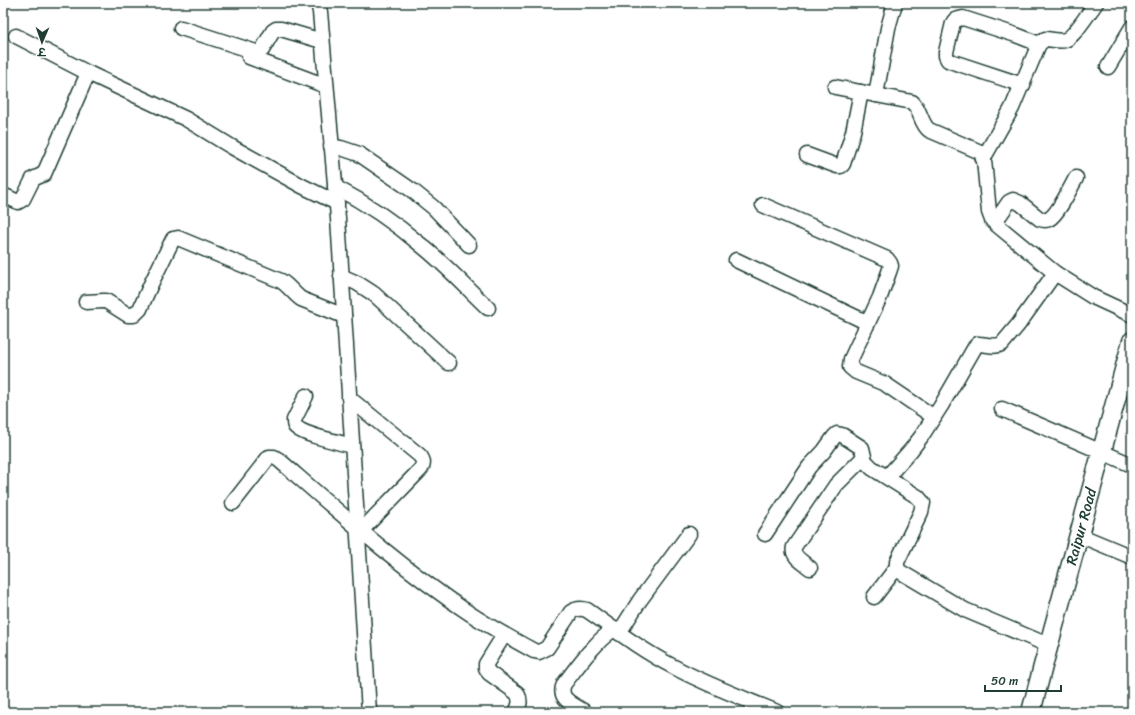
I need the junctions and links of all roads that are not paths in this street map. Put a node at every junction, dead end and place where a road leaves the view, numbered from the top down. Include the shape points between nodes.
1 (318, 3) edge
2 (894, 3) edge
3 (1096, 3) edge
4 (1132, 27) edge
5 (180, 28) dead end
6 (16, 36) dead end
7 (322, 42) junction
8 (1039, 44) junction
9 (249, 57) dead end
10 (1108, 67) dead end
11 (88, 73) junction
12 (1023, 85) junction
13 (326, 86) junction
14 (836, 87) dead end
15 (861, 92) junction
16 (876, 95) junction
17 (332, 146) junction
18 (807, 155) dead end
19 (983, 159) junction
20 (1076, 178) dead end
21 (335, 187) junction
22 (3, 195) edge
23 (337, 203) junction
24 (763, 205) dead end
25 (995, 222) junction
26 (469, 245) dead end
27 (736, 260) dead end
28 (1055, 273) junction
29 (341, 276) junction
30 (86, 302) dead end
31 (488, 308) dead end
32 (1132, 315) edge
33 (344, 316) junction
34 (868, 322) junction
35 (1132, 341) edge
36 (449, 363) dead end
37 (306, 396) dead end
38 (349, 398) junction
39 (1002, 409) dead end
40 (934, 417) junction
41 (352, 446) junction
42 (1102, 452) junction
43 (864, 457) junction
44 (1132, 465) edge
45 (887, 478) junction
46 (233, 503) dead end
47 (359, 529) junction
48 (689, 534) dead end
49 (765, 534) dead end
50 (1079, 535) junction
51 (1132, 557) edge
52 (897, 567) junction
53 (810, 568) dead end
54 (874, 597) dead end
55 (616, 631) junction
56 (504, 635) junction
57 (1048, 645) junction
58 (368, 712) edge
59 (516, 712) edge
60 (585, 712) edge
61 (777, 712) edge
62 (1031, 712) edge

1 - 7 street
2 - 16 street
3 - 8 street via 1066,40 1046,39
4 - 10 street
5 - 7 street via 256,52 262,50 276,29
6 - 11 street
7 - 13 street
8 - 12 street
8 - 12 street via 963,18 953,23 946,52 948,60
9 - 13 street
11 - 22 street via 44,174 33,179 23,199 18,202
11 - 23 street via 186,119 302,186
12 - 19 street
13 - 17 street
14 - 15 street
15 - 16 street
15 - 18 street via 843,164 837,166
16 - 19 street via 914,103 925,127 975,149 981,153
17 - 21 street
17 - 26 street via 358,154 413,191 434,208
19 - 25 street via 989,212
20 - 25 street via 1068,194 1048,220 1040,219 1013,200
21 - 23 street
21 - 31 street via 366,204 406,233
23 - 29 street
24 - 34 street via 890,263 889,272
25 - 28 street
27 - 34 street
28 - 32 street via 1093,297
28 - 40 street via 1002,344 978,344 975,347
29 - 33 street
29 - 36 street via 374,294
30 - 33 street via 103,301 128,315 134,315 140,309 173,239 178,238 281,281 301,299
33 - 38 street
34 - 40 street via 851,359 850,367 885,384
35 - 42 main road, Raipur Road
37 - 41 street via 294,425 316,436
38 - 41 street
38 - 47 street via 419,455 424,462 423,467
39 - 42 street
40 - 45 street
41 - 47 street
42 - 44 street
42 - 50 main road, Raipur Road
43 - 45 street via 872,468
43 - 49 street via 859,445 837,434 809,467
43 - 53 street via 836,485 794,547 794,555
45 - 52 street via 918,496 923,503 922,512 897,562
46 - 47 street via 269,457 274,457
47 - 56 street via 431,586
47 - 58 street
48 - 55 street
50 - 51 street
50 - 57 main road, Raipur Road
52 - 54 street
52 - 57 street via 903,574 965,610
55 - 56 street via 581,608 571,612 543,651 534,651
55 - 60 street via 597,642 562,688 564,697
55 - 61 street via 687,674
56 - 59 street via 486,668 517,693 520,702
57 - 62 main road, Raipur Road

